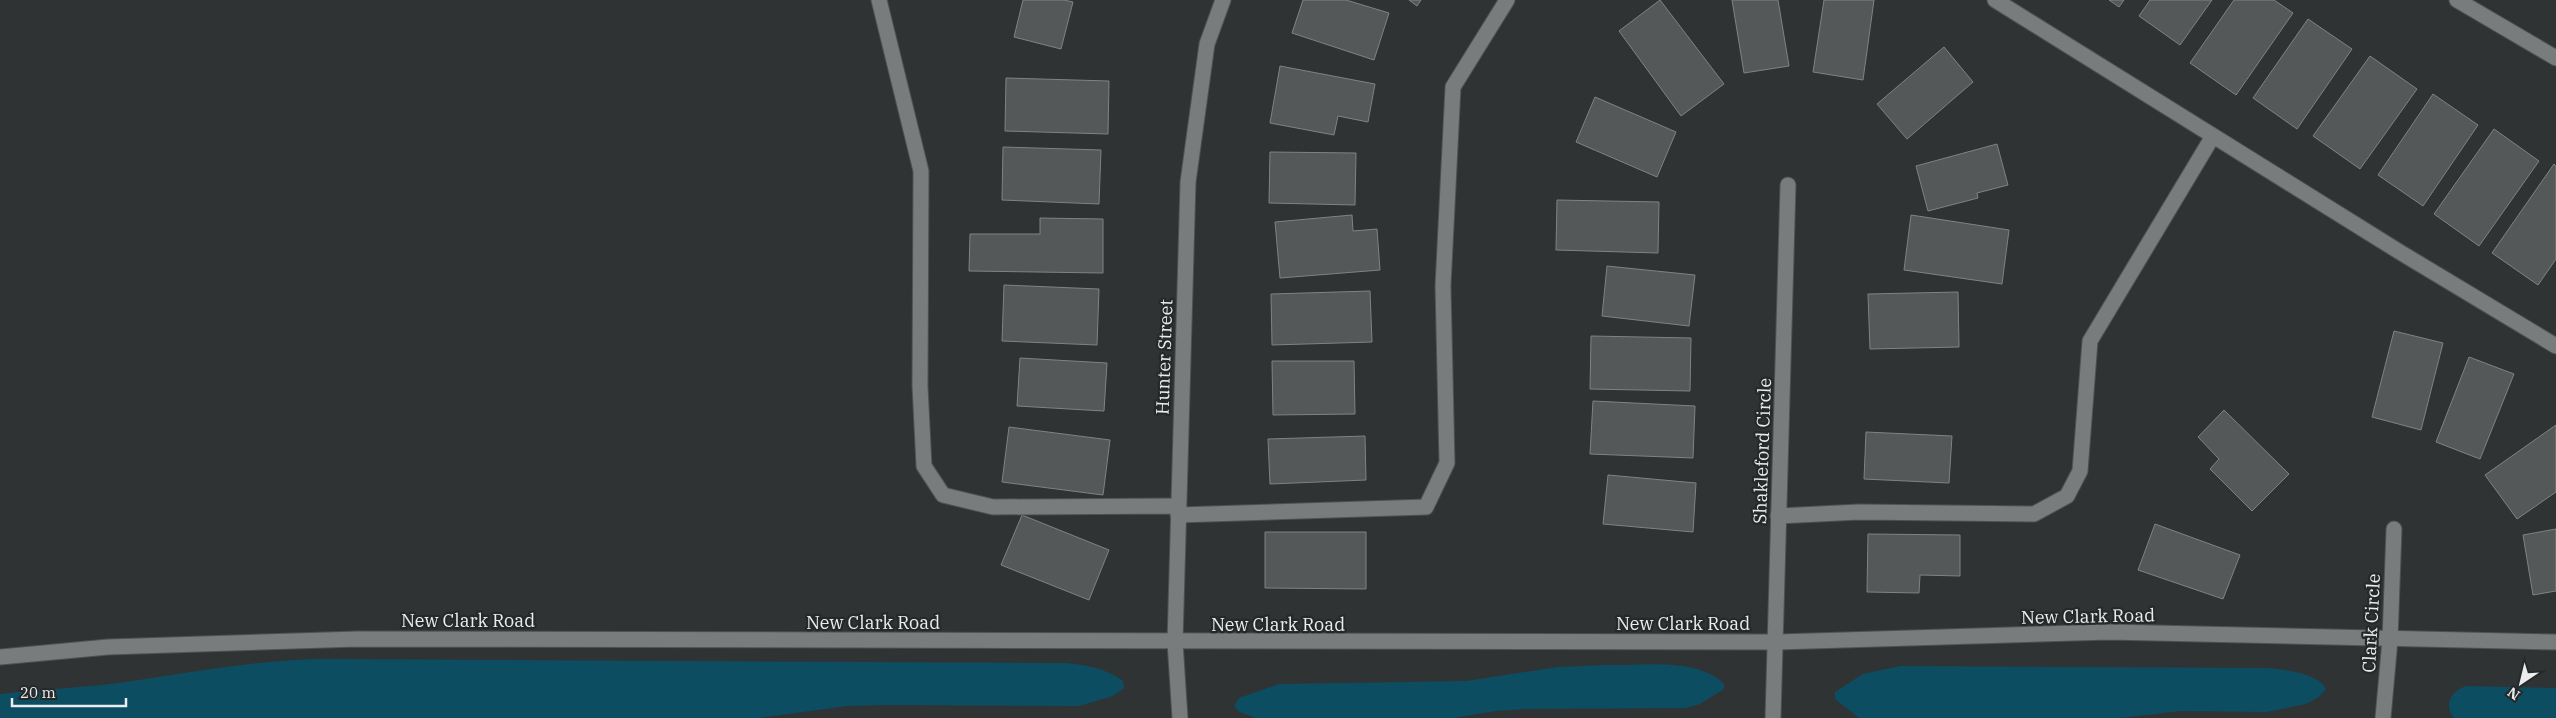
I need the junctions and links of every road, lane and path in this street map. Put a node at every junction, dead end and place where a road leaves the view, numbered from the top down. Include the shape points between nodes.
1 (879, 0) edge
2 (1223, 0) edge
3 (1507, 0) edge
4 (1995, 0) edge
5 (2457, 0) edge
6 (2556, 58) edge
7 (2213, 136) junction
8 (1788, 185) dead end
9 (2556, 346) edge
10 (1178, 511) junction
11 (1778, 516) junction
12 (2394, 529) dead end
13 (2390, 640) junction
14 (1175, 642) junction
15 (1775, 642) junction
16 (2556, 642) edge
17 (0, 657) edge
18 (1180, 718) edge
19 (1773, 718) edge
20 (2383, 718) edge

1 - 10 main road via 920,171 920,386 924,466 942,495 993,507
2 - 10 main road, Hunter Street via 1207,44 1188,182
3 - 10 main road via 1453,87 1443,286 1447,463 1426,507
4 - 7 main road
5 - 6 main road
7 - 9 main road
7 - 11 main road via 2090,341 2080,471 2067,496 2034,514 1859,512
8 - 11 main road, Shakleford Circle
10 - 14 main road, Hunter Street
11 - 15 main road, Shakleford Circle
12 - 13 main road, Clark Circle
13 - 15 main road, New Clark Road via 2109,632
13 - 16 main road, New Clark Road
13 - 20 main road, Clark Circle
14 - 15 main road, New Clark Road
14 - 17 main road, New Clark Road via 368,639 108,647
14 - 18 main road, Hunter Street
15 - 19 main road, Shakleford Circle

